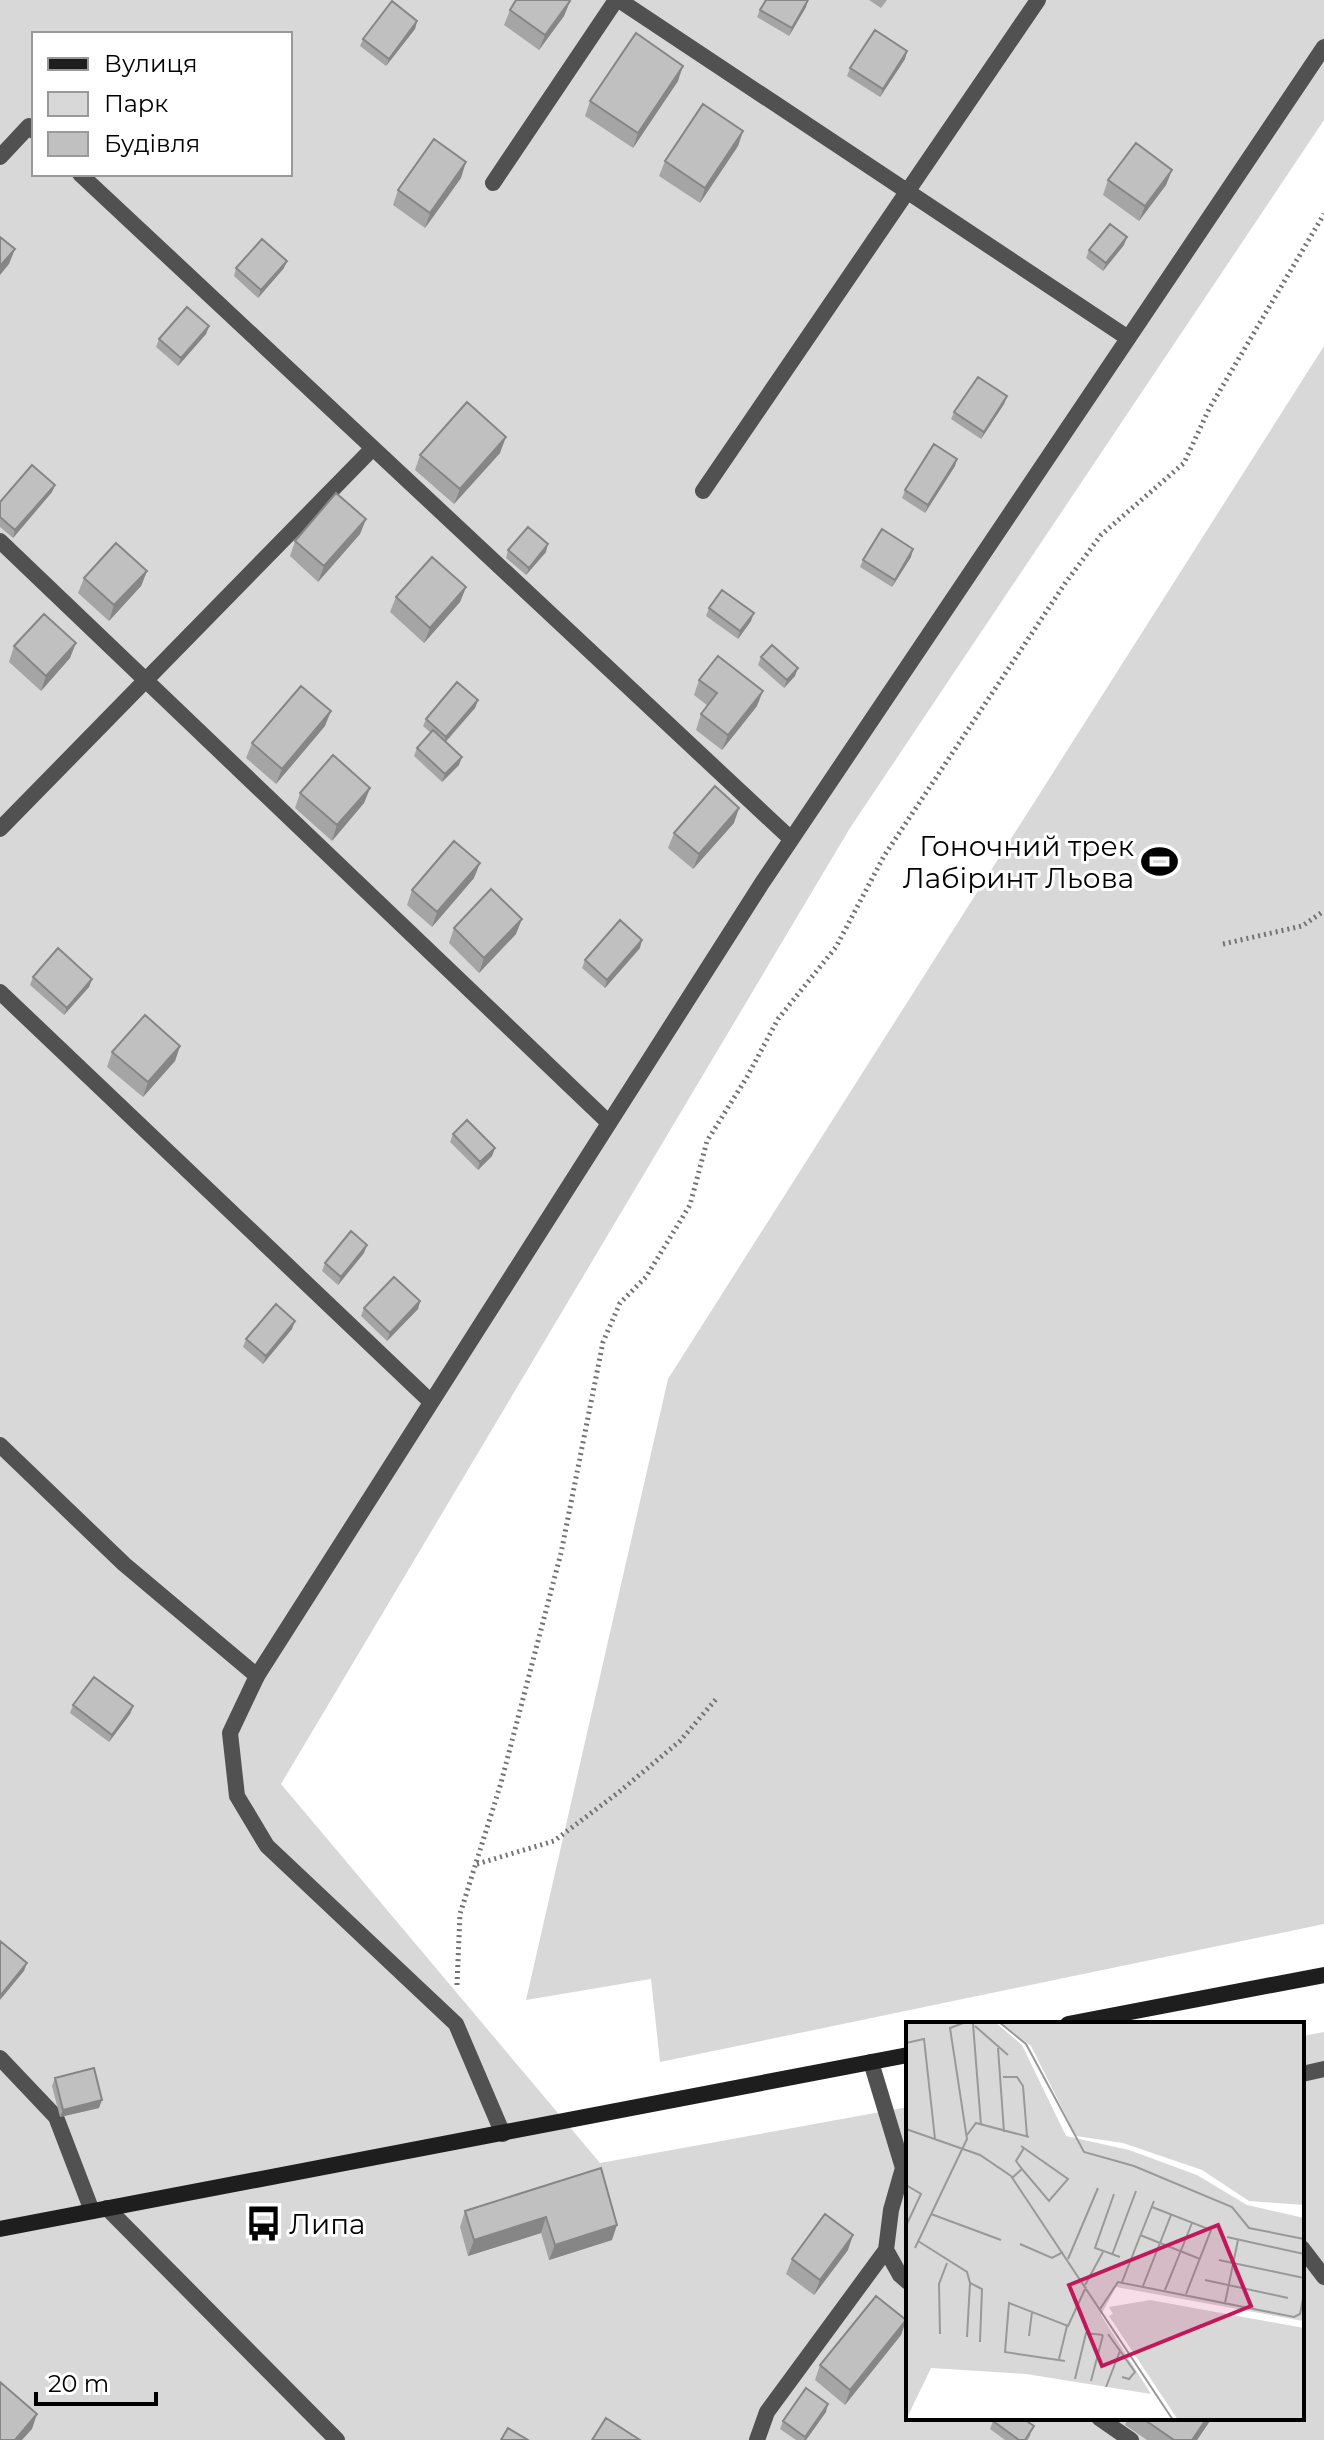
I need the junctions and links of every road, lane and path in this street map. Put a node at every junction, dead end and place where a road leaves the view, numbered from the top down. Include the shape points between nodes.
1 (618, 0) edge
2 (1038, 0) edge
3 (1324, 47) edge
4 (32, 129) edge
5 (0, 157) edge
6 (82, 176) edge
7 (493, 183) dead end
8 (907, 191) junction
9 (1324, 214) edge
10 (1128, 338) junction
11 (373, 448) junction
12 (703, 491) dead end
13 (0, 541) edge
14 (145, 681) junction
15 (0, 829) edge
16 (791, 839) junction
17 (1324, 911) edge
18 (1223, 944) dead end
19 (0, 992) edge
20 (609, 1123) junction
21 (431, 1402) junction
22 (0, 1445) edge
23 (257, 1676) junction
24 (717, 1698) dead end
25 (477, 1864) junction
26 (1324, 1975) edge
27 (1078, 2022) edge
28 (456, 2024) junction
29 (906, 2055) edge
30 (0, 2058) edge
31 (871, 2062) junction
32 (1324, 2069) edge
33 (1304, 2074) edge
34 (503, 2134) junction
35 (906, 2168) edge
36 (99, 2210) junction
37 (0, 2229) edge
38 (886, 2250) junction
39 (1304, 2251) edge
40 (1324, 2277) edge
41 (906, 2280) edge
42 (1102, 2420) edge
43 (337, 2440) edge
44 (757, 2440) edge
45 (1131, 2440) edge

1 - 7 street
1 - 8 street
2 - 8 street
3 - 10 street
4 - 5 street via 29,126
6 - 11 street
8 - 10 street
8 - 12 street
9 - 25 path via 1209,409 1184,463 1101,535 1066,582 884,856 836,947 778,1019 707,1141 690,1205 646,1277 620,1303 603,1342 561,1553
10 - 16 street
11 - 14 street
11 - 16 street
13 - 14 street
14 - 15 street
14 - 20 street
16 - 20 street
17 - 18 path via 1302,926
19 - 21 street
20 - 21 street
21 - 23 street
22 - 23 street via 124,1564
23 - 28 street via 230,1733 237,1796 267,1846
24 - 25 path via 680,1741 554,1841
25 - 28 path via 460,1914
26 - 27 street
28 - 34 street
29 - 31 street
30 - 36 street via 56,2117
31 - 34 street
31 - 35 street
32 - 33 street
34 - 36 street
35 - 38 street via 891,2210
36 - 37 street
36 - 43 street
38 - 41 street
38 - 44 street via 767,2412
39 - 40 street
42 - 45 street

